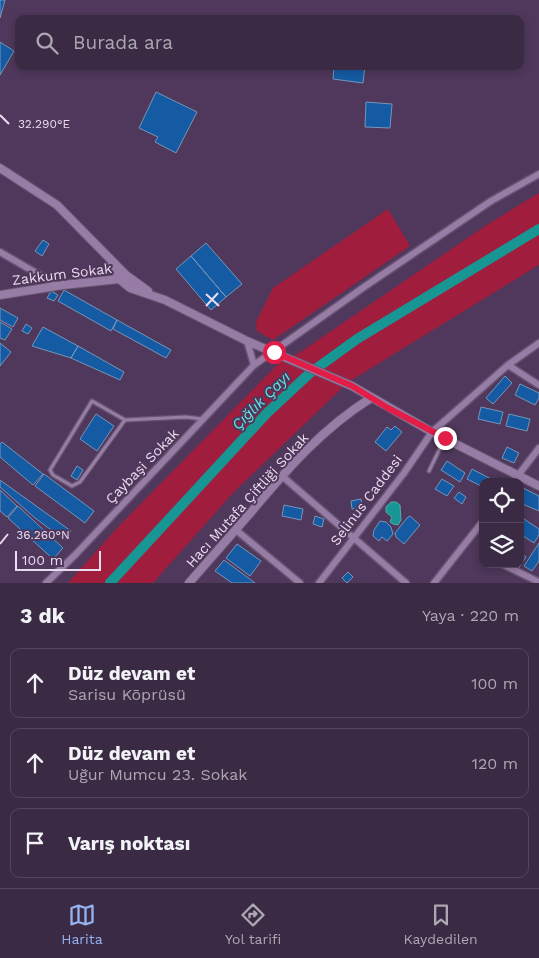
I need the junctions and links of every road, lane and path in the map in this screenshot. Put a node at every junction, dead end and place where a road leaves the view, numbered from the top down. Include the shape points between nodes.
1 (0, 168) edge
2 (539, 174) edge
3 (0, 252) edge
4 (122, 277) junction
5 (57, 286) junction
6 (0, 295) edge
7 (247, 341) junction
8 (539, 343) edge
9 (274, 352) junction
10 (254, 365) junction
11 (508, 365) junction
12 (539, 385) edge
13 (371, 398) junction
14 (204, 419) junction
15 (125, 420) junction
16 (432, 432) junction
17 (445, 438) junction
18 (539, 448) edge
19 (429, 471) dead end
20 (282, 476) junction
21 (514, 478) edge
22 (517, 478) edge
23 (524, 481) edge
24 (539, 486) edge
25 (481, 523) edge
26 (236, 530) junction
27 (354, 538) junction
28 (512, 568) edge
29 (538, 579) edge
30 (46, 583) edge
31 (189, 583) edge
32 (300, 583) edge
33 (319, 583) edge
34 (406, 583) edge
35 (434, 583) edge

1 - 4 street via 57,205
2 - 9 street, Çaybaşi Sokak via 491,201
3 - 5 street
4 - 5 street, Zakkum Sokak
4 - 7 street via 130,288 153,295
5 - 6 street, Zakkum Sokak
7 - 9 street
7 - 10 street
8 - 11 street, Selinus Caddesi
9 - 10 street, Çaybaşi Sokak
9 - 13 street via 352,386
10 - 14 street, Çaybaşi Sokak
11 - 12 street
11 - 16 street, Selinus Caddesi
13 - 16 street
13 - 20 street, Hacı Mutafa Çiftliği Sokak via 346,413
14 - 15 lane
14 - 30 street, Çaybaşi Sokak
15 - 15 lane via 80,482 72,486 53,475 50,470 92,401
16 - 17 street
16 - 27 street, Selinus Caddesi
17 - 19 lane
17 - 21 street
18 - 22 street
20 - 26 street, Hacı Mutafa Çiftliği Sokak
20 - 27 street
23 - 24 street
25 - 35 street
26 - 31 street, Hacı Mutafa Çiftliği Sokak
26 - 32 street
27 - 33 street, Selinus Caddesi
27 - 34 street
28 - 29 street

